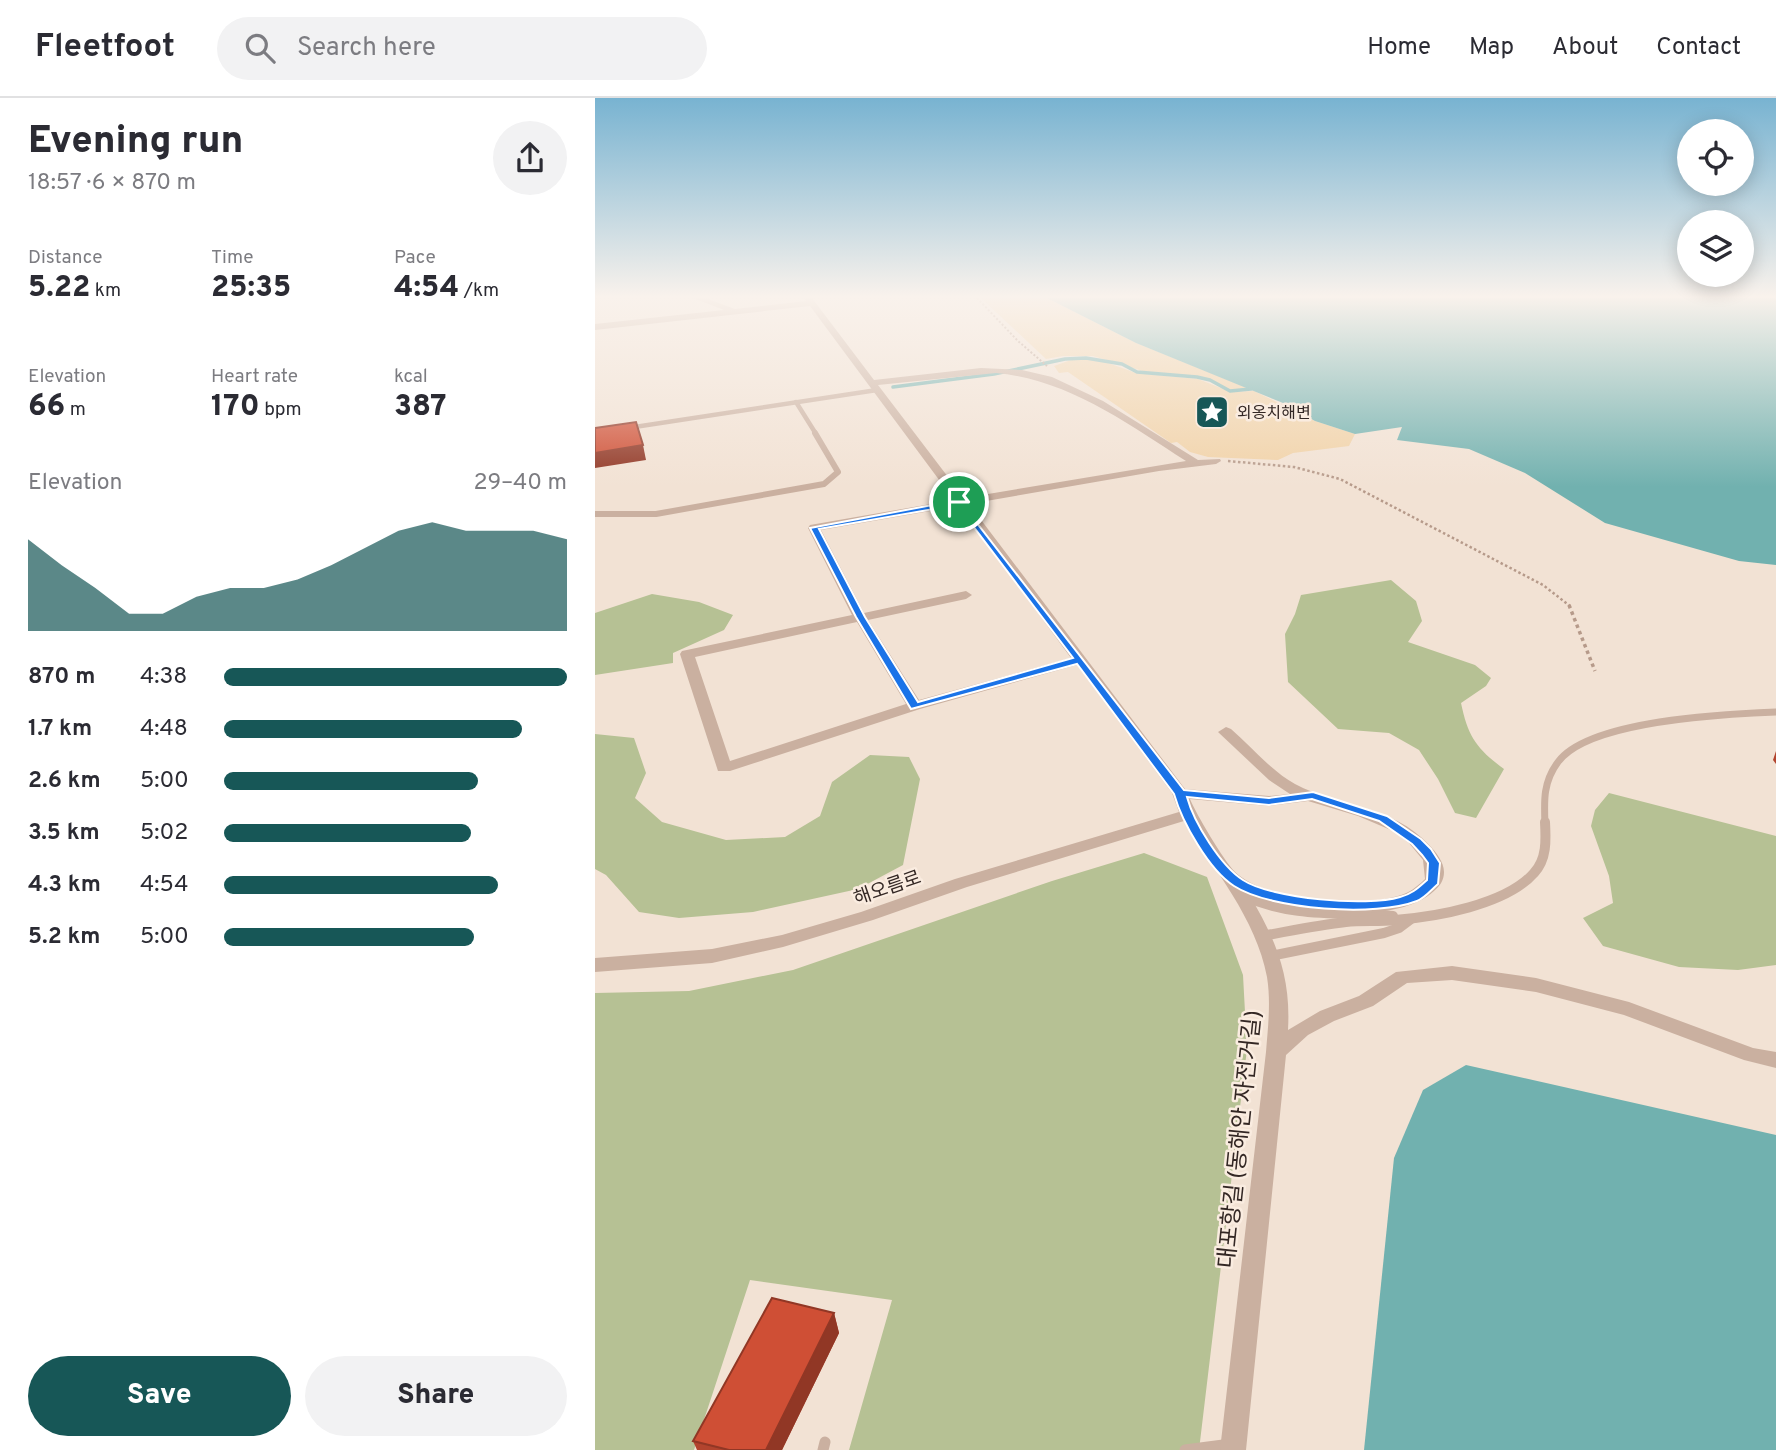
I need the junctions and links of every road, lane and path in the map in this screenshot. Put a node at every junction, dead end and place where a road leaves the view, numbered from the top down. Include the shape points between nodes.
1 (856, 361) edge
2 (1043, 361) edge
3 (1052, 370) dead end
4 (875, 387) junction
5 (796, 402) junction
6 (622, 428) edge
7 (1216, 461) joint
8 (1194, 462) junction
9 (959, 502) junction
10 (595, 514) edge
11 (966, 595) dead end
12 (860, 617) junction
13 (1080, 660) junction
14 (1595, 671) dead end
15 (915, 706) junction
16 (1776, 712) edge
17 (1226, 732) dead end
18 (1180, 793) junction
19 (1313, 796) junction
20 (1186, 815) junction
21 (1230, 881) junction
22 (1413, 917) junction
23 (1266, 946) junction
24 (595, 965) edge
25 (1276, 1052) junction
26 (1776, 1060) edge
27 (1233, 1447) edge
28 (1185, 1450) edge

1 - 4 street
2 - 3 path
4 - 5 lane
4 - 8 street via 997,370 1040,378 1079,391
4 - 9 street
5 - 6 lane
5 - 10 lane via 836,466 838,472 824,484 656,514
7 - 8 street
7 - 14 path via 1293,464 1327,473 1481,551 1565,600
8 - 9 street
9 - 12 street via 814,528
9 - 13 street
11 - 12 street
12 - 15 street
12 - 15 street via 687,654 724,768
13 - 15 street
13 - 18 street
16 - 22 lane via 1694,716 1645,725 1578,747 1547,776 1543,796 1546,846 1543,864 1535,873 1500,896
17 - 19 street via 1289,787
18 - 19 street via 1269,801
18 - 20 street, 대포항길 (동해안 자전거길)
19 - 21 street via 1383,818 1409,835 1434,863 1433,881 1416,896 1384,905 1327,905 1277,898
20 - 21 street, 대포항길 (동해안 자전거길)
20 - 24 street, 해오름로 via 783,941 712,956
21 - 22 lane via 1251,900 1283,909
21 - 23 street, 대포항길 (동해안 자전거길)
22 - 23 lane via 1349,922
22 - 23 lane via 1384,933
23 - 25 street, 대포항길 (동해안 자전거길) via 1275,967 1280,1008
25 - 26 street via 1301,1030 1366,1001 1403,977 1452,973 1536,985 1629,1009
25 - 27 street, 대포항길 (동해안 자전거길)
27 - 28 lane

